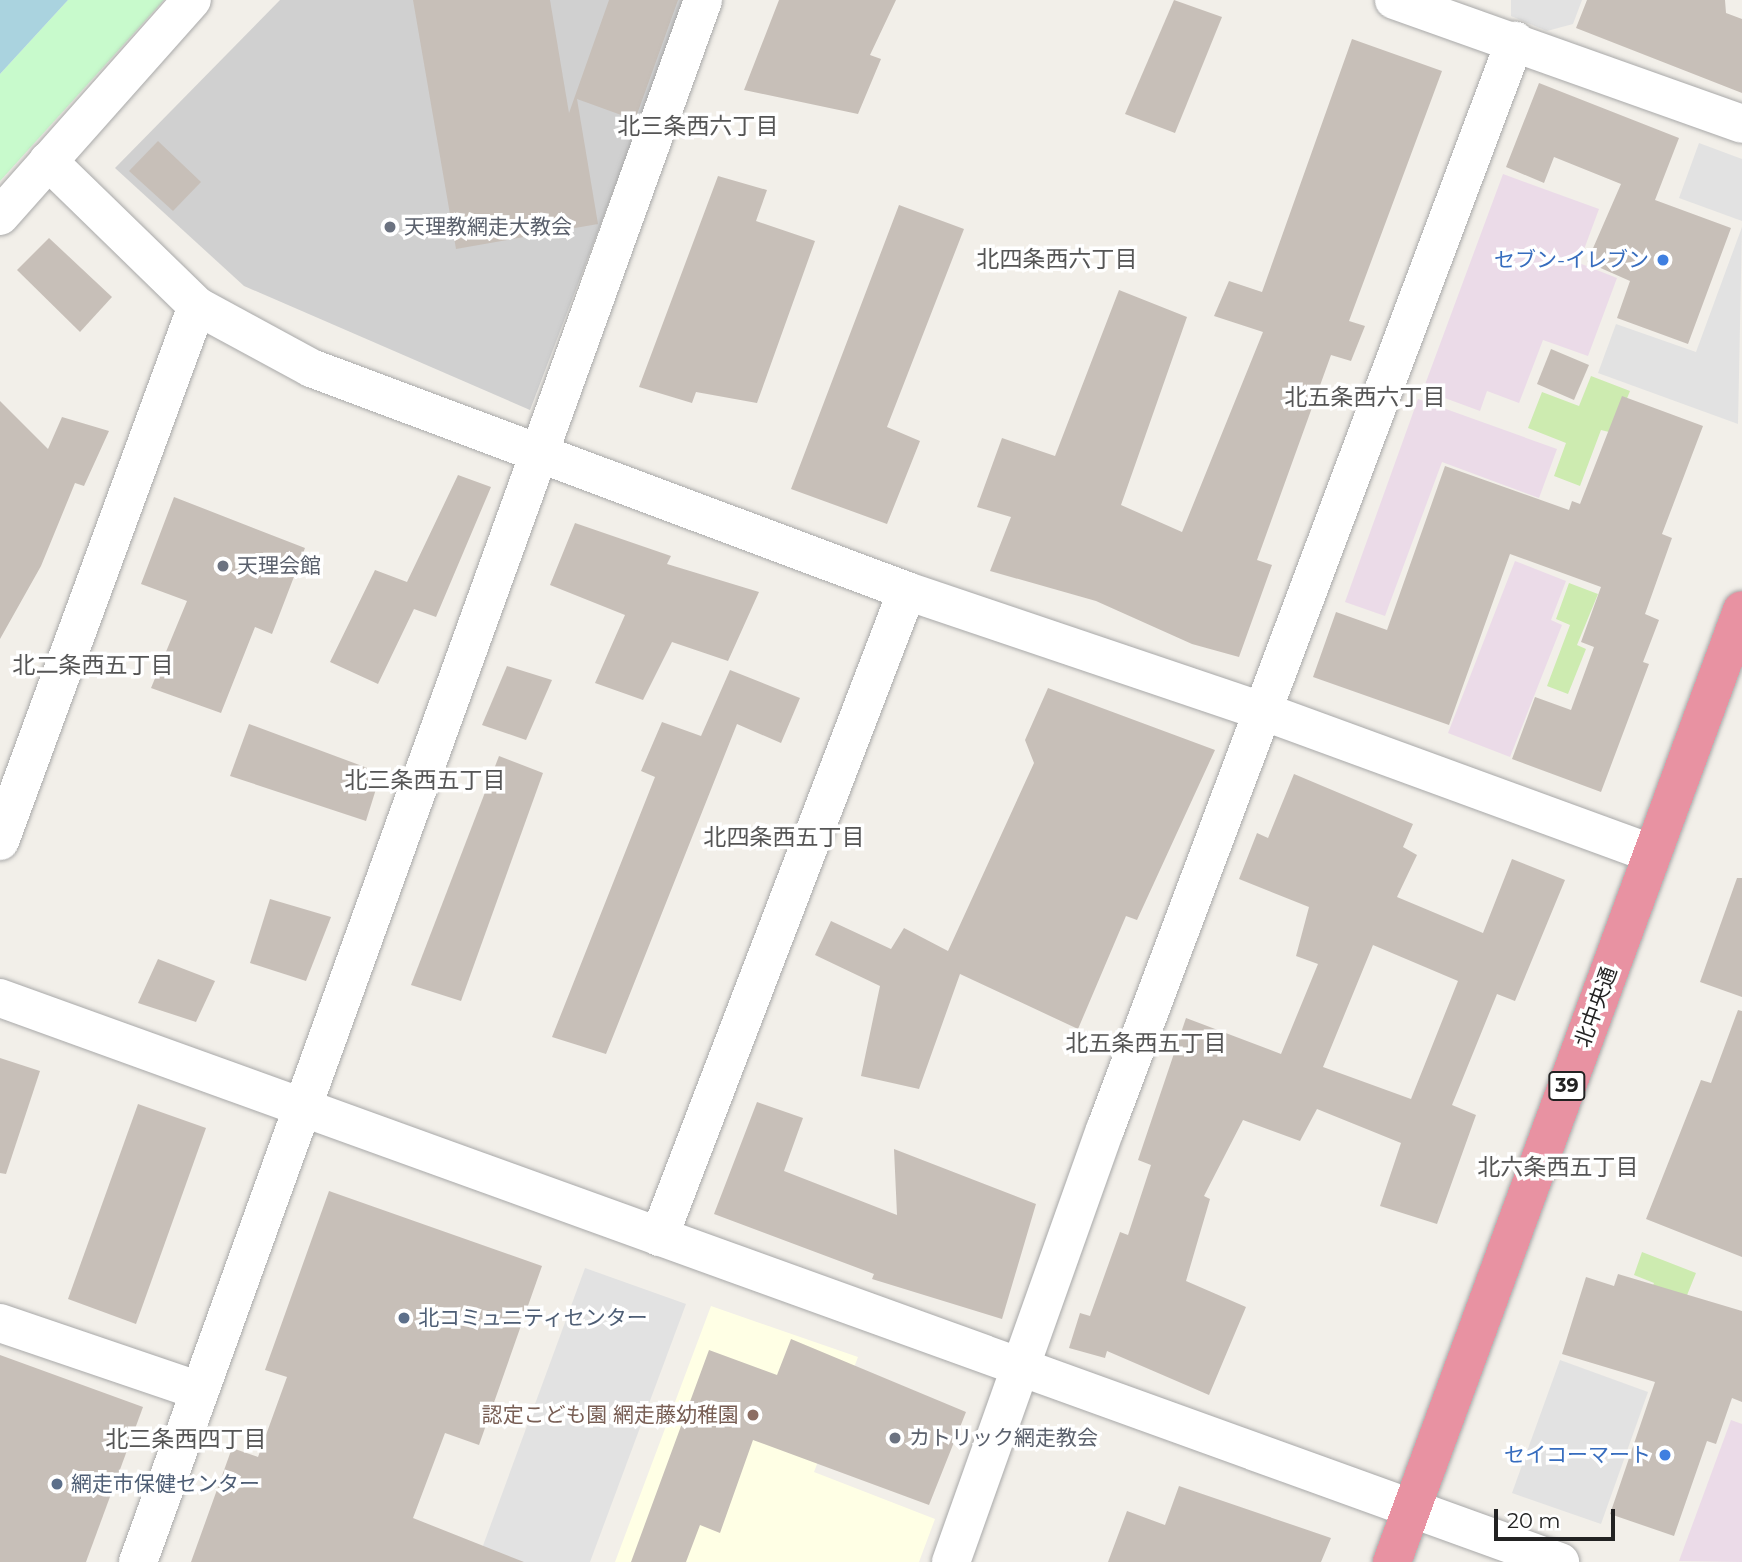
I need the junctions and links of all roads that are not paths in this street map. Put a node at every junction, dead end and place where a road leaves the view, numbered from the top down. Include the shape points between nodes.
1 (192, 0) edge
2 (703, 0) edge
3 (1394, 0) edge
4 (1495, 24) edge
5 (1742, 124) edge
6 (48, 161) junction
7 (0, 216) edge
8 (197, 306) junction
9 (542, 452) junction
10 (907, 591) junction
11 (1742, 610) edge
12 (1265, 712) junction
13 (0, 841) edge
14 (1652, 854) junction
15 (0, 998) edge
16 (304, 1106) junction
17 (659, 1237) junction
18 (0, 1323) edge
19 (1016, 1370) junction
20 (200, 1391) junction
21 (1413, 1504) junction
22 (138, 1562) edge
23 (951, 1562) edge
24 (1392, 1562) edge
25 (1560, 1562) edge

1 - 6 street
2 - 9 street
3 - 4 street
4 - 5 street
4 - 12 street
6 - 7 street
6 - 8 street
8 - 9 street via 311,368
8 - 13 street
9 - 10 street
9 - 16 street
10 - 12 street
10 - 17 street
11 - 14 highway, 北中央通 / 39
12 - 14 street
12 - 19 street
14 - 21 highway, 北中央通 / 39
15 - 16 street
16 - 17 street
16 - 20 street
17 - 19 street
18 - 20 street
19 - 21 street
19 - 23 street
20 - 22 street
21 - 24 highway, 北中央通 / 39
21 - 25 street

